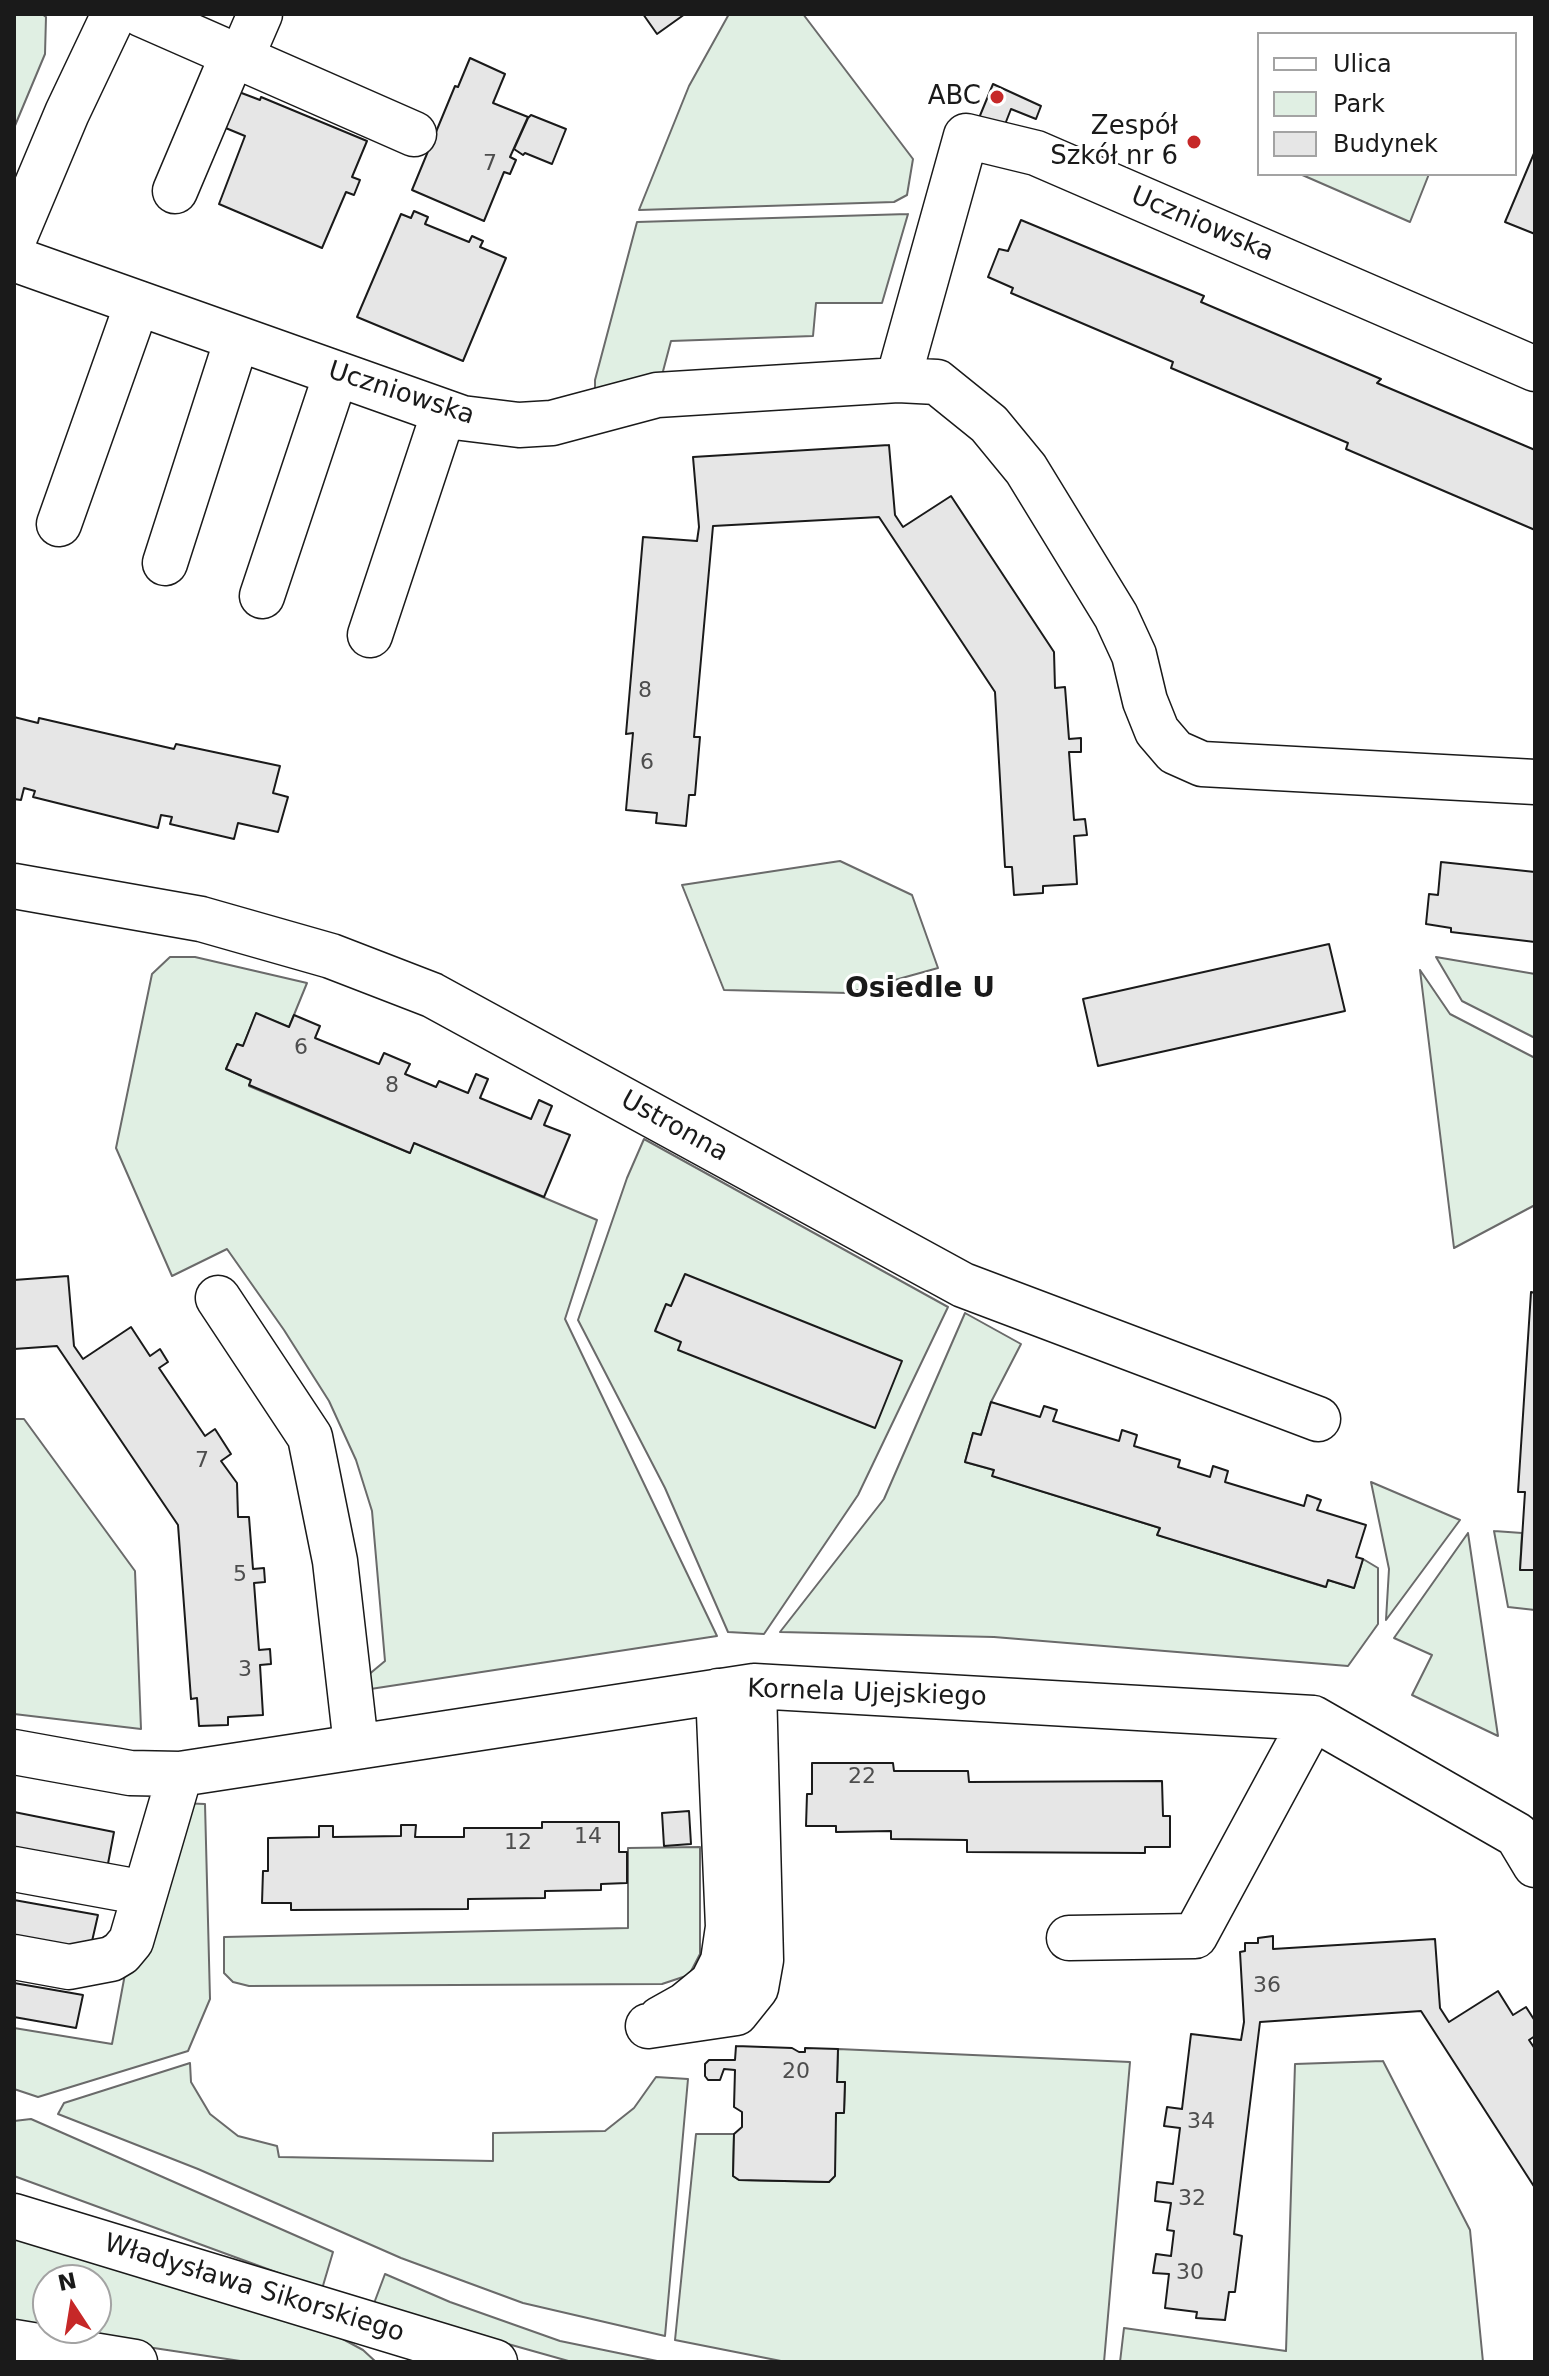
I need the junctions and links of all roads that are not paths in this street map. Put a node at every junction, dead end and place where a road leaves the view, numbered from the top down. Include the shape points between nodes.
1 (114, 14) edge
2 (141, 14) edge
3 (260, 14) edge
4 (237, 56) junction
5 (414, 134) dead end
6 (175, 191) dead end
7 (14, 239) edge
8 (14, 259) edge
9 (137, 304) junction
10 (237, 339) junction
11 (1535, 369) edge
12 (336, 374) junction
13 (898, 380) junction
14 (444, 412) junction
15 (59, 524) dead end
16 (165, 563) dead end
17 (262, 596) dead end
18 (370, 635) dead end
19 (1535, 782) edge
20 (14, 886) edge
21 (218, 1298) dead end
22 (1318, 1419) dead end
23 (736, 1688) junction
24 (1313, 1718) junction
25 (356, 1745) junction
26 (14, 1752) edge
27 (180, 1774) junction
28 (1529, 1847) edge
29 (14, 1869) edge
30 (145, 1893) junction
31 (1069, 1938) dead end
32 (14, 1957) edge
33 (14, 2216) edge
34 (14, 2342) edge
35 (432, 2353) edge
36 (135, 2362) edge
37 (495, 2362) edge

1 - 7 street
2 - 4 street
3 - 4 street
4 - 5 street
4 - 6 street
8 - 9 street, Uczniowska
9 - 10 street, Uczniowska
9 - 15 street
10 - 12 street, Uczniowska
10 - 16 street
11 - 13 street, Uczniowska via 1036,153 966,136
12 - 14 street, Uczniowska
12 - 17 street
13 - 14 street, Uczniowska via 657,395 552,423 519,425
13 - 19 street, Uczniowska via 937,382 989,424 1026,469 1116,616 1157,731 1175,752 1202,764
14 - 18 street
20 - 22 street, Ustronna via 201,919 331,956 432,995 963,1285
21 - 25 street via 310,1437 335,1561
23 - 23 street via 723,1961 712,1983 648,2026 736,2013 756,1988 761,1960
23 - 24 street, Kornela Ujejskiego
23 - 25 street, Kornela Ujejskiego
24 - 28 street, Kornela Ujejskiego
24 - 31 street via 1195,1936
25 - 27 street, Kornela Ujejskiego
26 - 27 street, Kornela Ujejskiego via 130,1773
27 - 30 street
29 - 30 street
30 - 32 street via 131,1941 111,1959 69,1967
33 - 35 street, Władysława Sikorskiego
34 - 36 street
35 - 37 street, Władysława Sikorskiego

